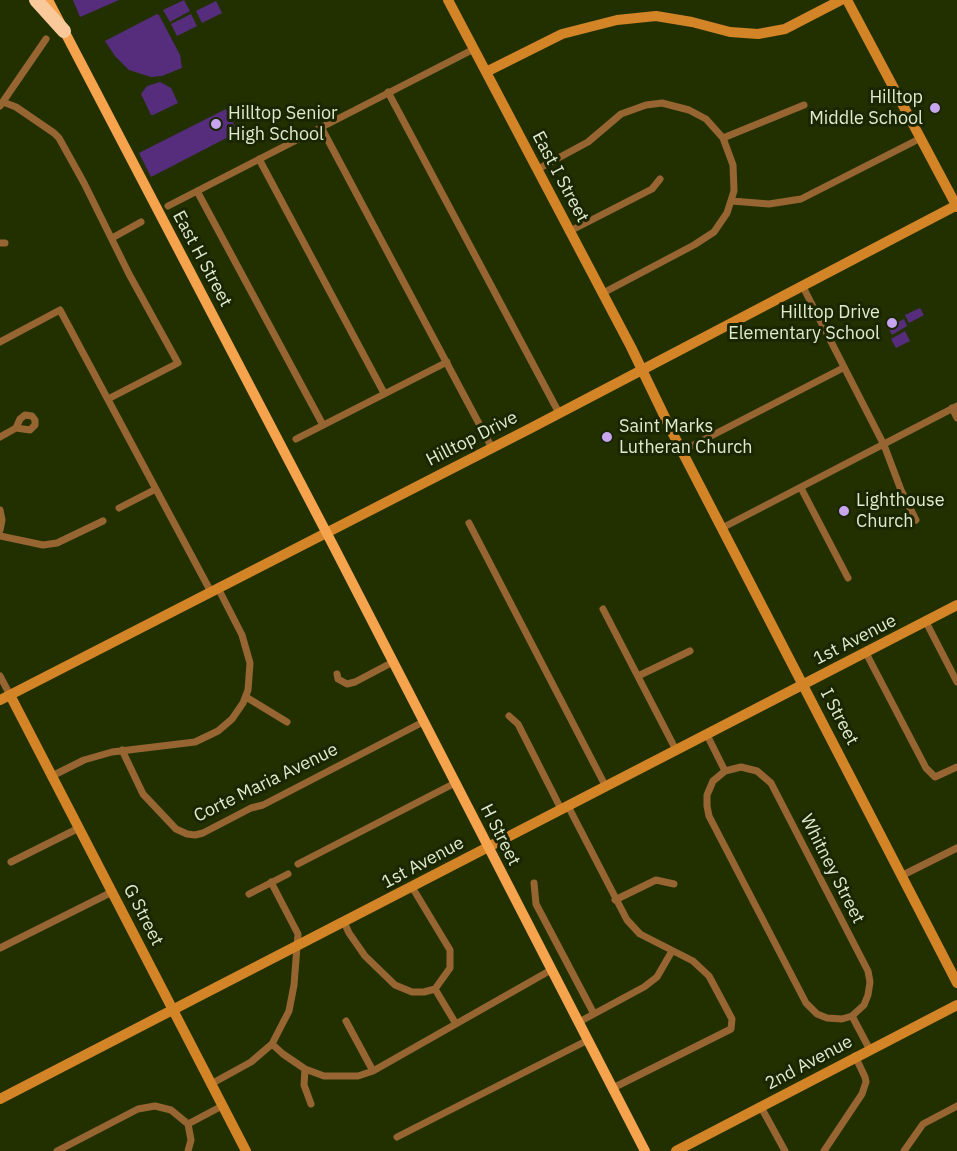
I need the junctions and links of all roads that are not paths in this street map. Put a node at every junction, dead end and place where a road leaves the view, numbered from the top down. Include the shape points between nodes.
1 (36, 0) edge
2 (48, 0) edge
3 (448, 0) edge
4 (842, 0) edge
5 (847, 0) edge
6 (64, 31) junction
7 (46, 39) dead end
8 (474, 49) junction
9 (486, 72) junction
10 (388, 92) junction
11 (1, 104) edge
12 (804, 105) dead end
13 (321, 127) junction
14 (723, 138) junction
15 (921, 138) junction
16 (260, 159) junction
17 (538, 169) junction
18 (660, 179) dead end
19 (197, 191) junction
20 (732, 201) junction
21 (168, 206) dead end
22 (957, 206) edge
23 (141, 222) dead end
24 (570, 231) junction
25 (112, 238) junction
26 (802, 285) junction
27 (603, 293) junction
28 (0, 342) edge
29 (447, 362) junction
30 (843, 368) junction
31 (642, 370) junction
32 (384, 393) junction
33 (108, 399) junction
34 (954, 407) edge
35 (559, 413) junction
36 (957, 418) edge
37 (323, 425) junction
38 (16, 428) dead end
39 (0, 437) edge
40 (296, 439) dead end
41 (884, 445) junction
42 (492, 448) junction
43 (682, 450) junction
44 (801, 488) junction
45 (156, 489) junction
46 (118, 508) dead end
47 (0, 510) edge
48 (916, 520) dead end
49 (104, 521) dead end
50 (469, 524) dead end
51 (722, 528) junction
52 (0, 530) edge
53 (326, 533) junction
54 (0, 536) edge
55 (848, 578) dead end
56 (214, 590) junction
57 (957, 605) edge
58 (603, 609) dead end
59 (926, 622) junction
60 (690, 651) dead end
61 (866, 653) junction
62 (393, 662) junction
63 (337, 674) dead end
64 (0, 676) edge
65 (638, 676) junction
66 (957, 682) edge
67 (803, 684) junction
68 (5, 697) edge
69 (246, 697) junction
70 (509, 716) dead end
71 (287, 722) dead end
72 (423, 722) junction
73 (707, 735) junction
74 (122, 750) junction
75 (676, 750) junction
76 (957, 767) edge
77 (725, 771) junction
78 (52, 777) junction
79 (455, 783) junction
80 (606, 786) junction
81 (565, 808) junction
82 (79, 828) junction
83 (488, 847) junction
84 (957, 848) edge
85 (11, 862) dead end
86 (297, 864) dead end
87 (288, 874) dead end
88 (903, 875) junction
89 (271, 882) junction
90 (534, 883) dead end
91 (674, 884) dead end
92 (412, 887) junction
93 (112, 892) junction
94 (249, 894) dead end
95 (615, 900) junction
96 (344, 922) junction
97 (297, 947) junction
98 (0, 948) edge
99 (672, 951) junction
100 (551, 970) junction
101 (957, 983) edge
102 (435, 989) junction
103 (957, 1005) edge
104 (173, 1010) junction
105 (594, 1014) junction
106 (852, 1016) junction
107 (346, 1021) dead end
108 (579, 1022) junction
109 (456, 1024) junction
110 (588, 1040) junction
111 (272, 1044) junction
112 (870, 1050) junction
113 (855, 1056) junction
114 (305, 1069) junction
115 (373, 1071) junction
116 (211, 1084) junction
117 (613, 1088) junction
118 (0, 1100) edge
119 (311, 1104) dead end
120 (222, 1106) junction
121 (957, 1106) edge
122 (761, 1107) junction
123 (188, 1124) junction
124 (397, 1137) dead end
125 (57, 1151) edge
126 (188, 1151) edge
127 (246, 1151) edge
128 (645, 1151) edge
129 (676, 1151) edge
130 (785, 1151) edge
131 (824, 1151) edge
132 (904, 1151) edge

1 - 6 highway
2 - 6 main road, East H Street
3 - 8 street, East I Street
4 - 9 street via 785,29 758,34 738,34 656,16 617,20 562,34
5 - 15 street
6 - 53 main road, East H Street
7 - 11 street
8 - 9 street, East I Street
8 - 10 street
9 - 17 street, East I Street
10 - 13 street
10 - 35 street
11 - 25 street via 16,107 59,138
12 - 14 street
13 - 16 street
13 - 29 street
14 - 17 street via 706,119 689,110 646,105 621,114 588,142
14 - 20 street via 733,165
15 - 20 street via 801,199 780,204
15 - 22 street
16 - 19 street
16 - 32 street
17 - 24 street, East I Street
18 - 24 street via 652,189
19 - 21 street
19 - 37 street
20 - 27 street via 721,223 704,239
22 - 26 street, Hilltop Drive
23 - 25 street
24 - 27 street, East I Street
25 - 33 street via 178,363
26 - 30 street
26 - 31 street, Hilltop Drive
27 - 31 street, East I Street
28 - 33 street via 60,310
29 - 32 street
29 - 42 street
30 - 41 street
30 - 43 street
31 - 35 street, Hilltop Drive
31 - 43 street, I Street
32 - 37 street
33 - 45 street
34 - 36 street
34 - 41 street
35 - 42 street, Hilltop Drive
37 - 40 street
38 - 39 street
41 - 44 street
41 - 48 street
42 - 53 street, Hilltop Drive
43 - 51 street, I Street
44 - 51 street
44 - 55 street
45 - 46 street
45 - 56 street
47 - 52 street
49 - 54 street via 57,543 43,545
50 - 80 street
51 - 67 street, I Street
53 - 56 street, Hilltop Drive
53 - 62 main road, H Street
56 - 68 street, Hilltop Drive
56 - 69 street via 242,635 249,657 251,675
57 - 59 street, 1st Avenue
58 - 65 street
59 - 61 street, 1st Avenue
59 - 66 street
60 - 65 street
61 - 67 street, 1st Avenue
61 - 76 street via 926,768 934,777
62 - 63 street via 347,684
62 - 72 main road, H Street
64 - 68 street
65 - 75 street
67 - 73 street, 1st Avenue
67 - 88 street, I Street
68 - 78 street, G Street
69 - 71 street
69 - 74 street via 228,723 201,740
70 - 81 street via 518,724
72 - 74 street, Corte Maria Avenue via 263,805 195,835 176,829 144,794
72 - 79 main road, H Street
73 - 75 street, 1st Avenue
73 - 77 street
74 - 78 street via 84,760
75 - 80 street, 1st Avenue
77 - 106 street, Whitney Street via 753,769 771,783 868,971 868,995
77 - 106 street via 710,785 707,811 806,1003 827,1018
78 - 82 street, G Street
79 - 83 main road, H Street
79 - 86 street
80 - 81 street, 1st Avenue
81 - 83 street, 1st Avenue
81 - 95 street
82 - 85 street
82 - 93 street, G Street
83 - 92 street, 1st Avenue
83 - 100 main road, H Street
84 - 88 street
87 - 89 street
88 - 101 street, I Street
89 - 94 street
89 - 97 street via 298,934
90 - 105 street via 536,904
91 - 95 street via 656,880
92 - 96 street, 1st Avenue
92 - 102 street via 450,950 448,972
93 - 98 street
93 - 104 street, G Street
95 - 99 street via 640,934
96 - 97 street, 1st Avenue
96 - 102 street via 365,956 395,985 412,992
97 - 104 street, 1st Avenue
97 - 111 street via 291,1002
99 - 105 street via 657,977
99 - 117 street via 693,961 709,976 733,1023 732,1029
100 - 108 main road, H Street
100 - 109 street
102 - 109 street
103 - 112 street, 2nd Avenue
104 - 116 street, G Street
104 - 118 street, 1st Avenue
105 - 108 street
106 - 112 street
107 - 115 street
108 - 110 main road, H Street
109 - 115 street
110 - 117 main road, H Street
110 - 124 street
111 - 114 street
111 - 116 street via 251,1062
112 - 113 street, 2nd Avenue
113 - 122 street, 2nd Avenue
113 - 131 street via 866,1082
114 - 115 street via 324,1076 358,1076
114 - 119 street via 304,1085
116 - 120 street, G Street
117 - 128 main road, H Street
120 - 123 street
120 - 127 street, G Street
121 - 132 street via 923,1124
122 - 129 street, 2nd Avenue
122 - 130 street
123 - 125 street via 171,1110 149,1106
123 - 126 street

